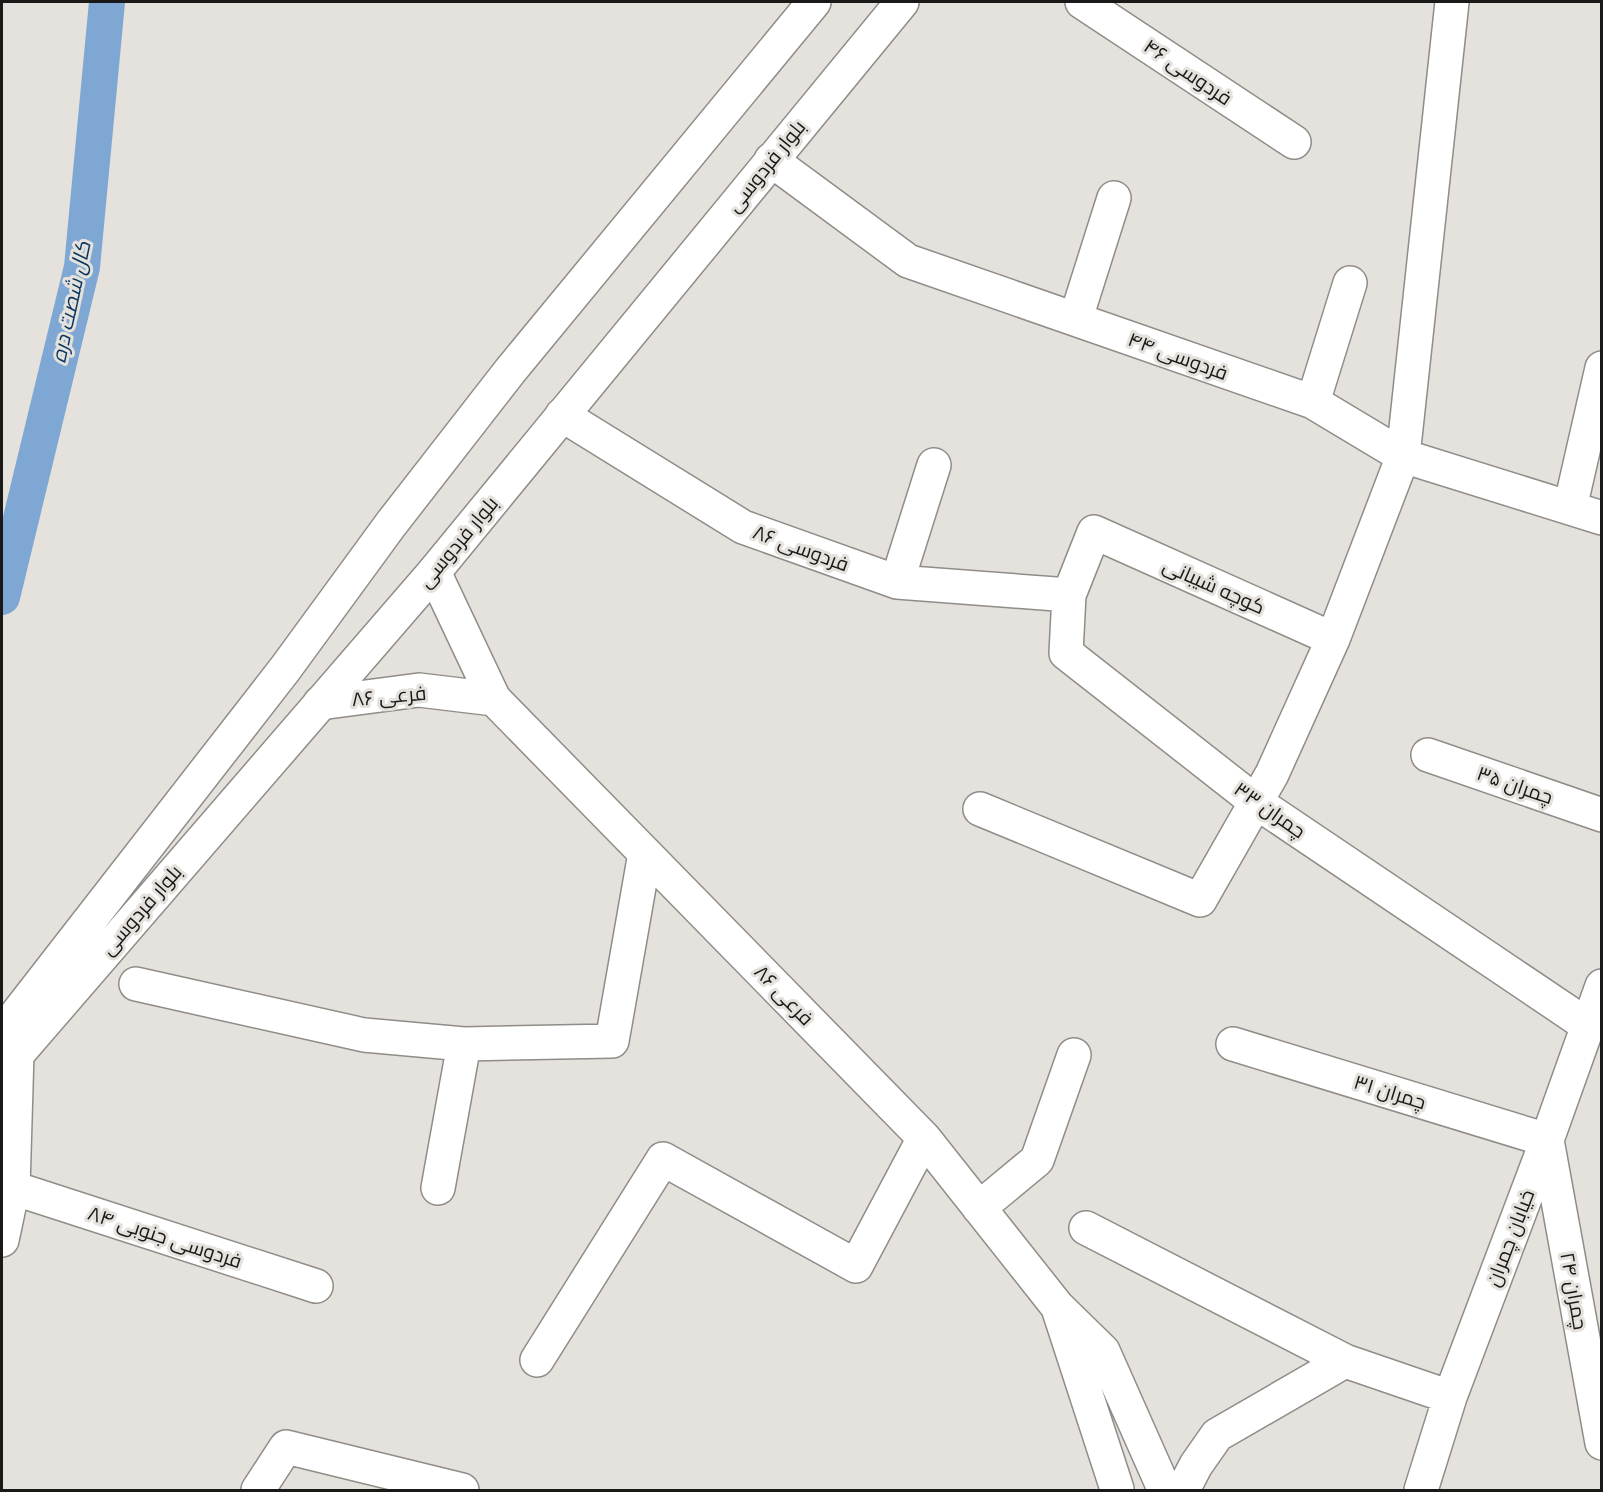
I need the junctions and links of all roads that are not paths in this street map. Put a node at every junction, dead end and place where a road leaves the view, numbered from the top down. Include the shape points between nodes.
1 (814, 2) edge
2 (902, 2) edge
3 (1082, 2) edge
4 (1452, 2) edge
5 (1294, 142) dead end
6 (771, 160) junction
7 (1114, 198) dead end
8 (1350, 283) dead end
9 (1076, 318) junction
10 (1602, 368) edge
11 (1313, 402) junction
12 (562, 415) junction
13 (1403, 456) junction
14 (934, 465) dead end
15 (1570, 508) junction
16 (1602, 518) edge
17 (1094, 532) joint
18 (434, 572) junction
19 (897, 582) junction
20 (1069, 595) junction
21 (1333, 639) junction
22 (494, 699) junction
23 (320, 703) junction
24 (1428, 755) dead end
25 (1256, 802) junction
26 (980, 809) dead end
27 (1602, 815) edge
28 (645, 853) junction
29 (136, 984) dead end
30 (1602, 986) edge
31 (1587, 1025) junction
32 (464, 1044) junction
33 (1233, 1044) dead end
34 (7, 1053) edge
35 (1074, 1055) dead end
36 (924, 1138) junction
37 (1547, 1140) junction
38 (13, 1188) junction
39 (438, 1188) dead end
40 (979, 1208) junction
41 (1086, 1228) dead end
42 (2, 1240) edge
43 (316, 1286) dead end
44 (1057, 1306) junction
45 (537, 1360) dead end
46 (1345, 1362) junction
47 (1450, 1397) junction
48 (1598, 1407) edge
49 (1602, 1443) edge
50 (1171, 1488) edge
51 (1117, 1490) edge
52 (258, 1491) edge
53 (462, 1491) edge
54 (1421, 1491) edge

1 - 34 street, بلوار فردوسی via 510,371 391,525
2 - 6 street, بلوار فردوسی
3 - 5 street, فردوسی ۴۶
4 - 13 street
6 - 9 street, فردوسی ۴۴ via 908,261
6 - 12 street, بلوار فردوسی
7 - 9 street
8 - 11 street
9 - 11 street, فردوسی ۴۴ via 1185,360
10 - 15 street
11 - 13 street, فردوسی ۴۴
12 - 18 street, بلوار فردوسی
12 - 19 street, فردوسی ۸۶ via 743,527
13 - 15 street, فردوسی ۴۴
13 - 21 street
14 - 19 street
15 - 16 street, فردوسی ۴۴
17 - 20 street, چمران ۳۳
17 - 21 street, کوچه شیبانی
18 - 22 street, فرعی ۸۶
18 - 23 street, بلوار فردوسی
19 - 20 street, فردوسی ۸۶
20 - 25 street, چمران ۳۳ via 1066,653
21 - 25 street
22 - 23 street, فرعی ۸۶ via 419,690
22 - 28 street, فرعی ۸۶
23 - 34 street, بلوار فردوسی
24 - 27 street, چمران ۳۵
25 - 26 street via 1200,900
25 - 31 street, چمران ۳۳
28 - 32 street via 612,1041
28 - 36 street, فرعی ۸۶
29 - 32 street via 364,1035
30 - 31 street, خیابان چمران
31 - 37 street, خیابان چمران
32 - 39 street
33 - 37 street, چمران ۳۱
34 - 38 street
35 - 40 street via 1036,1160
36 - 40 street, فرعی ۸۶
36 - 45 street via 856,1266 663,1159
37 - 47 street, خیابان چمران
37 - 48 street, چمران ۲۴
38 - 42 street
38 - 43 street, فردوسی جنوبی ۸۴
40 - 44 street, فرعی ۸۶
41 - 46 street
44 - 50 street via 1103,1351
44 - 51 street
46 - 47 street
46 - 50 street via 1217,1435 1196,1465
47 - 54 street, خیابان چمران
48 - 49 street, چمران ۲۴
50 - 51 street via 1139,1481
52 - 53 street via 286,1447

